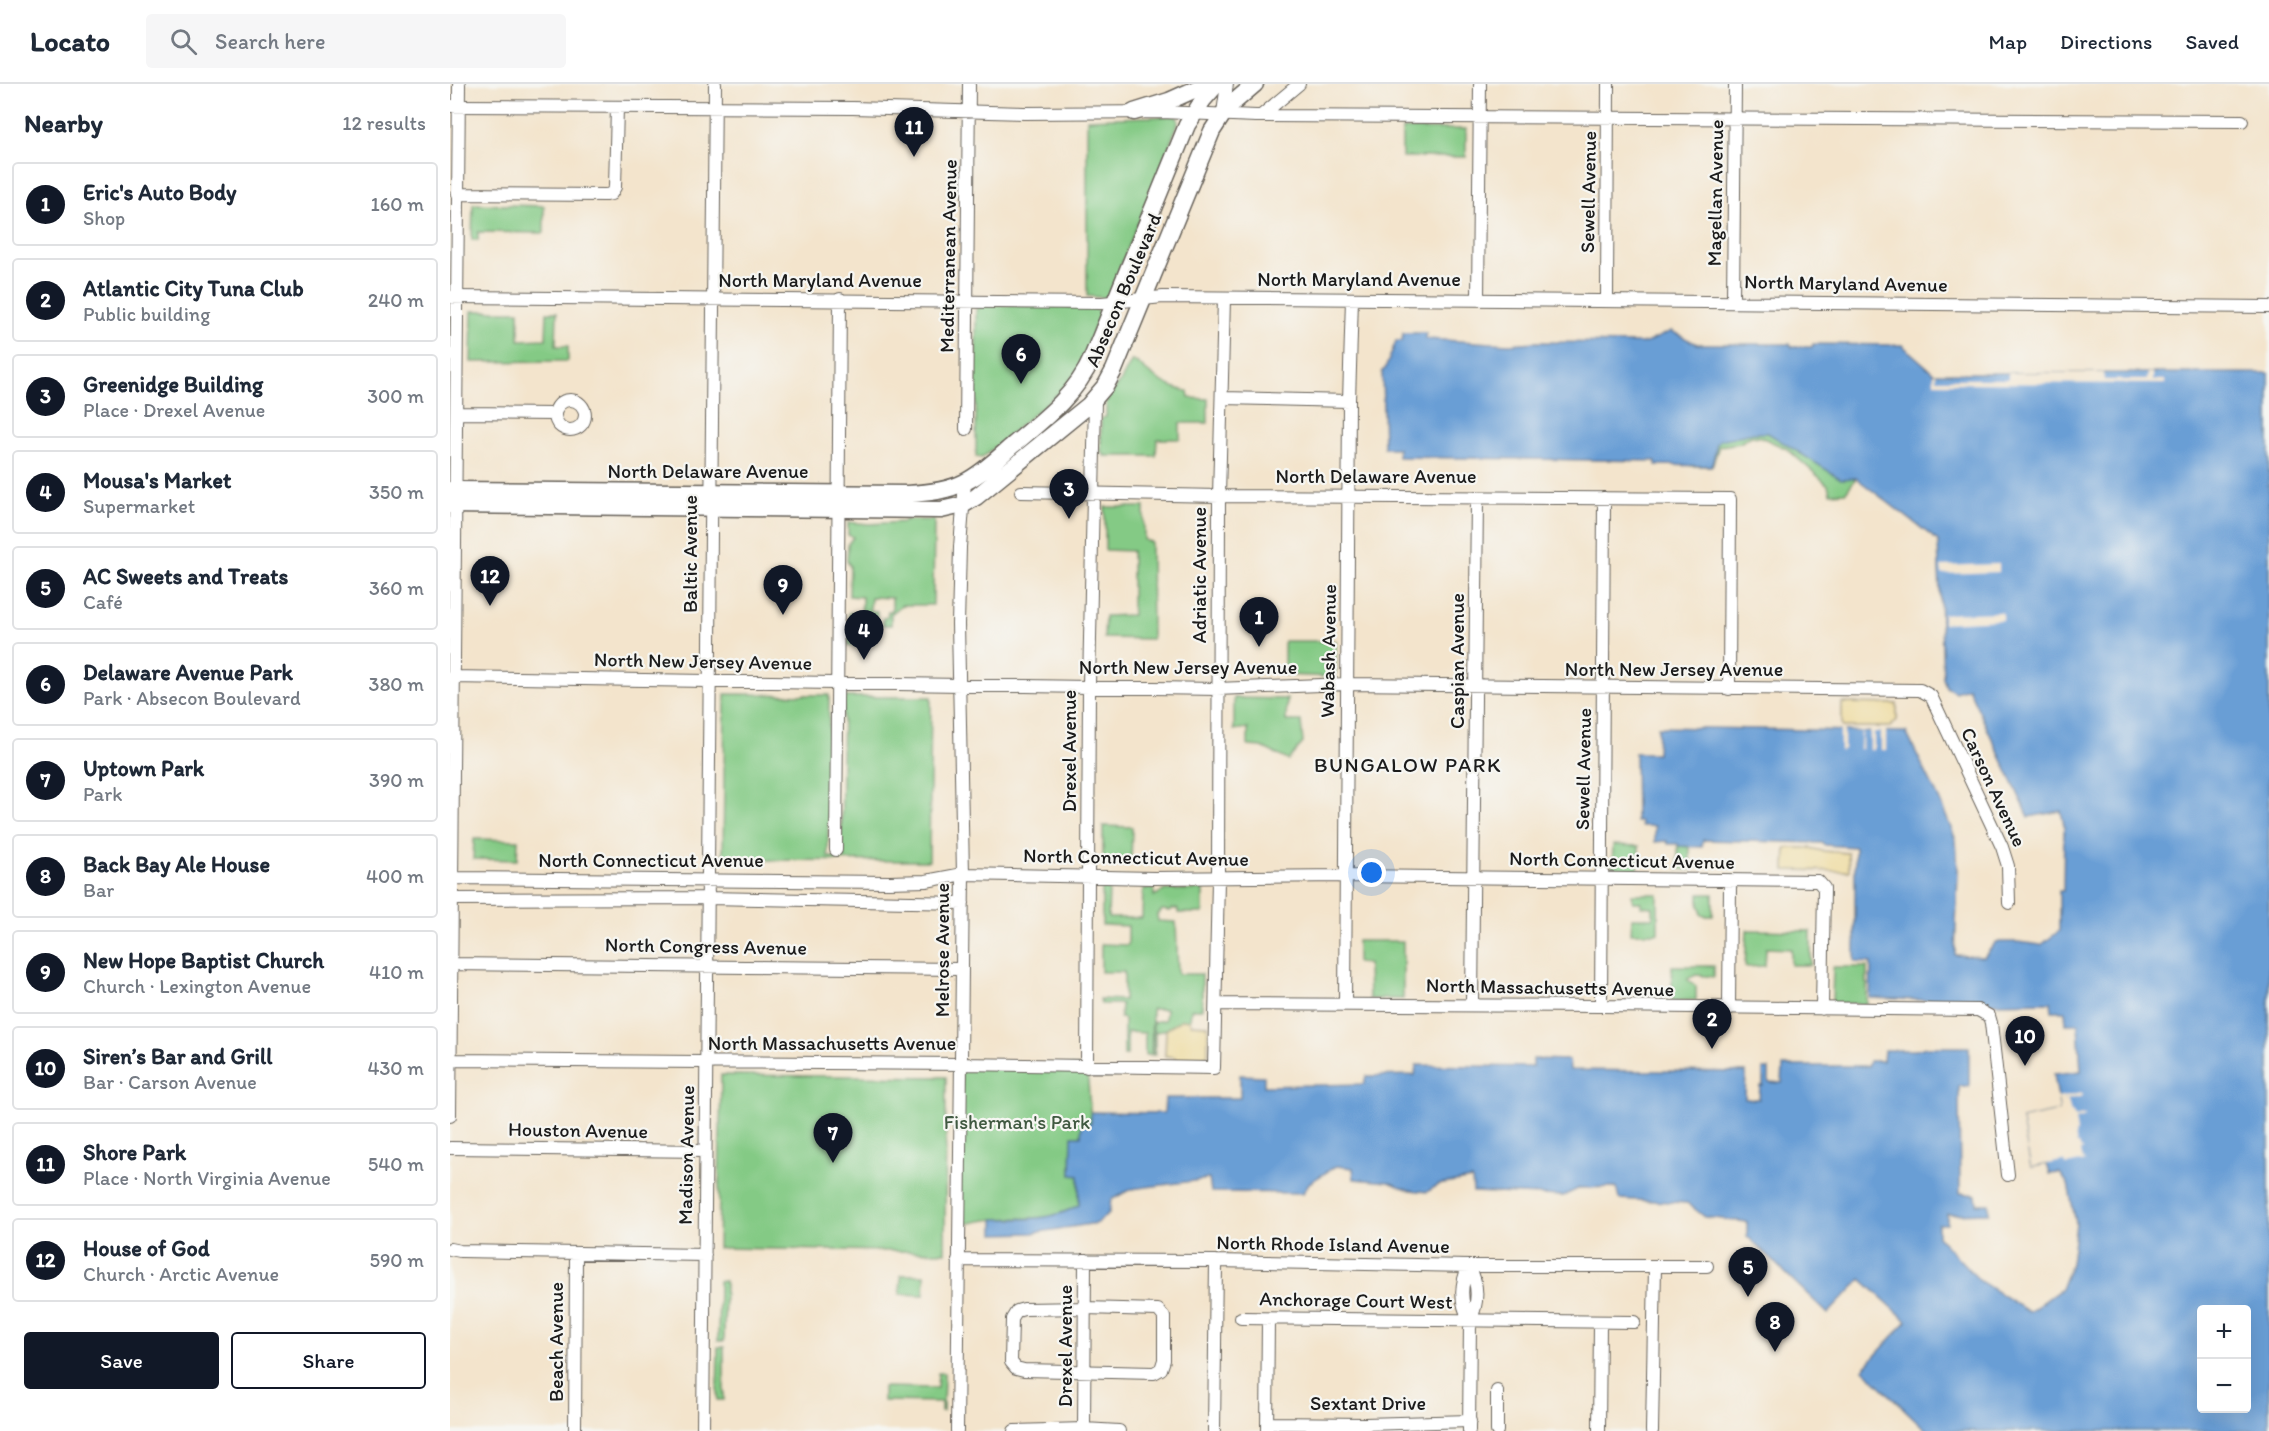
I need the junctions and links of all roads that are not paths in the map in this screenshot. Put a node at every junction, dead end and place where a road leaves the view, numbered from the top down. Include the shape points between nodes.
1 (459, 84) edge
2 (715, 84) edge
3 (969, 84) edge
4 (1207, 84) edge
5 (1217, 84) edge
6 (1227, 84) edge
7 (1255, 84) edge
8 (1299, 84) edge
9 (1480, 84) edge
10 (1608, 84) edge
11 (1735, 84) edge
12 (454, 106) edge
13 (617, 107) junction
14 (715, 107) junction
15 (969, 112) junction
16 (1134, 112) junction
17 (1193, 113) junction
18 (1222, 114) junction
19 (1262, 116) junction
20 (1480, 116) junction
21 (1608, 116) junction
22 (1736, 117) junction
23 (2242, 121) dead end
24 (457, 194) junction
25 (453, 296) edge
26 (1224, 298) junction
27 (1352, 298) junction
28 (711, 299) junction
29 (840, 299) junction
30 (1143, 299) junction
31 (1478, 300) junction
32 (1607, 300) junction
33 (968, 301) junction
34 (1115, 302) junction
35 (1733, 302) junction
36 (2269, 307) edge
37 (1223, 398) junction
38 (1095, 400) junction
39 (1349, 401) junction
40 (457, 413) junction
41 (555, 414) dead end
42 (966, 429) dead end
43 (965, 482) junction
44 (1021, 492) dead end
45 (1094, 493) junction
46 (1219, 496) junction
47 (1349, 496) junction
48 (453, 497) edge
49 (1477, 497) junction
50 (1604, 498) junction
51 (710, 500) junction
52 (838, 501) junction
53 (963, 505) junction
54 (452, 677) edge
55 (709, 680) junction
56 (837, 684) junction
57 (1347, 684) junction
58 (959, 685) junction
59 (1089, 686) junction
60 (1476, 686) junction
61 (1603, 688) junction
62 (1217, 689) junction
63 (1729, 689) junction
64 (1926, 692) joint
65 (836, 850) dead end
66 (963, 874) junction
67 (1346, 876) junction
68 (1087, 877) junction
69 (1474, 877) junction
70 (452, 878) edge
71 (1218, 879) junction
72 (1601, 879) junction
73 (708, 880) junction
74 (1730, 882) junction
75 (708, 898) junction
76 (451, 899) edge
77 (963, 903) junction
78 (2009, 903) dead end
79 (451, 964) edge
80 (708, 966) junction
81 (962, 969) junction
82 (1217, 1004) junction
83 (1345, 1005) junction
84 (1472, 1005) junction
85 (1600, 1006) junction
86 (1729, 1009) junction
87 (1822, 1009) junction
88 (450, 1060) edge
89 (706, 1062) junction
90 (961, 1064) junction
91 (1087, 1067) junction
92 (1214, 1068) joint
93 (450, 1116) edge
94 (450, 1148) edge
95 (705, 1152) junction
96 (2008, 1175) dead end
97 (450, 1249) edge
98 (576, 1253) junction
99 (705, 1255) junction
100 (958, 1260) junction
101 (1085, 1260) junction
102 (1216, 1261) junction
103 (1469, 1266) junction
104 (1655, 1266) junction
105 (1707, 1266) dead end
106 (1085, 1308) junction
107 (1241, 1318) dead end
108 (1268, 1318) junction
109 (1470, 1321) junction
110 (1634, 1322) dead end
111 (1600, 1323) junction
112 (1085, 1371) junction
113 (1497, 1391) dead end
114 (1469, 1426) edge
115 (1267, 1427) edge
116 (1365, 1428) edge
117 (1084, 1430) edge
118 (575, 1431) edge
119 (703, 1431) edge
120 (957, 1431) edge
121 (1014, 1431) edge
122 (1119, 1431) edge
123 (1214, 1431) edge
124 (1497, 1431) edge
125 (1599, 1431) edge
126 (1652, 1431) edge

1 - 12 street
2 - 14 street, Baltic Avenue
3 - 15 street, Mediterranean Avenue
4 - 16 highway
5 - 17 highway, Absecon Boulevard
6 - 18 street
7 - 18 highway, Absecon Boulevard
8 - 19 street
9 - 20 street
10 - 21 street, Sewell Avenue
11 - 22 street, Magellan Avenue
12 - 13 street
12 - 24 street
13 - 14 street
13 - 24 street via 615,187 611,194
14 - 15 street
14 - 28 street, Baltic Avenue
15 - 16 street
15 - 33 street, Mediterranean Avenue
16 - 17 street
17 - 18 street
17 - 34 highway, Absecon Boulevard
18 - 19 street
18 - 30 highway, Absecon Boulevard
19 - 20 street
20 - 21 street
20 - 31 street
21 - 22 street
21 - 32 street, Sewell Avenue
22 - 23 street
22 - 35 street, Magellan Avenue
24 - 25 street
25 - 28 street, North Maryland Avenue
25 - 40 street
26 - 27 street, North Maryland Avenue
26 - 30 street, North Maryland Avenue
26 - 37 street, Adriatic Avenue
27 - 31 street, North Maryland Avenue
27 - 39 street, Wabash Avenue
28 - 29 street, North Maryland Avenue
28 - 51 street, Baltic Avenue
29 - 33 street, North Maryland Avenue
29 - 52 street
30 - 34 street, North Maryland Avenue
30 - 38 highway, Absecon Boulevard via 1114,370
31 - 32 street, North Maryland Avenue
32 - 35 street, North Maryland Avenue
33 - 34 street, North Maryland Avenue
33 - 42 street, Mediterranean Avenue
34 - 43 highway, Absecon Boulevard via 1089,364 1073,390 1052,412
35 - 36 street, North Maryland Avenue
37 - 39 street
37 - 46 street, Adriatic Avenue
38 - 45 street, Drexel Avenue
38 - 53 highway, Absecon Boulevard
39 - 47 street, Wabash Avenue
40 - 41 street
40 - 48 street
43 - 52 highway, North Delaware Avenue via 936,491
43 - 53 street
44 - 45 street, North Delaware Avenue
45 - 46 street, North Delaware Avenue
45 - 59 street, Drexel Avenue
46 - 47 street, North Delaware Avenue
46 - 62 street, Adriatic Avenue
47 - 49 street, North Delaware Avenue
47 - 57 street, Wabash Avenue
48 - 51 highway, North Delaware Avenue
48 - 54 street
49 - 50 street, North Delaware Avenue
49 - 60 street, Caspian Avenue
50 - 61 street, Sewell Avenue
50 - 63 street, North Delaware Avenue via 1730,499
51 - 52 highway, North Delaware Avenue
51 - 55 street, Baltic Avenue
52 - 53 highway, North Delaware Avenue via 941,510
52 - 56 street
53 - 58 street
54 - 55 street, North New Jersey Avenue
54 - 70 street
55 - 56 street, North New Jersey Avenue
55 - 73 street, Baltic Avenue
56 - 58 street, North New Jersey Avenue
56 - 65 street
57 - 60 street, North New Jersey Avenue
57 - 62 street, North New Jersey Avenue
57 - 67 street, Wabash Avenue
58 - 59 street, North New Jersey Avenue
58 - 66 street, Melrose Avenue
59 - 62 street, North New Jersey Avenue
59 - 68 street, Drexel Avenue
60 - 61 street, North New Jersey Avenue
60 - 69 street, Caspian Avenue
61 - 63 street, North New Jersey Avenue
61 - 72 street, Sewell Avenue
62 - 71 street, Adriatic Avenue
63 - 64 street, North New Jersey Avenue
64 - 78 street, Carson Avenue via 2004,853
66 - 68 street, North Connecticut Avenue
66 - 73 street, North Connecticut Avenue via 926,881
66 - 77 street, Melrose Avenue
67 - 69 street, North Connecticut Avenue
67 - 71 street, North Connecticut Avenue
67 - 83 street, Wabash Avenue
68 - 71 street, North Connecticut Avenue
68 - 91 street, Drexel Avenue
69 - 72 street, North Connecticut Avenue
69 - 84 street, Caspian Avenue
70 - 73 street, North Connecticut Avenue
70 - 76 street
71 - 82 street, Adriatic Avenue
72 - 74 street, North Connecticut Avenue
72 - 85 street, Sewell Avenue
73 - 75 street, Madison Avenue
74 - 86 street
74 - 87 street, North Connecticut Avenue via 1822,884
75 - 76 street, North Connecticut Avenue
75 - 77 street, North Connecticut Avenue
75 - 80 street, Madison Avenue
76 - 79 street
77 - 81 street, Melrose Avenue
79 - 80 street, North Congress Avenue
79 - 88 street
80 - 81 street, North Congress Avenue
80 - 89 street, Madison Avenue
81 - 90 street, Melrose Avenue
82 - 83 street, North Massachusetts Avenue
82 - 92 street, Adriatic Avenue
83 - 84 street, North Massachusetts Avenue
84 - 85 street, North Massachusetts Avenue
85 - 86 street, North Massachusetts Avenue
86 - 87 street, North Massachusetts Avenue
87 - 96 street, North Massachusetts Avenue via 1978,1010 1989,1016
88 - 89 street, North Massachusetts Avenue
88 - 93 street
89 - 90 street, North Massachusetts Avenue
89 - 95 street, Madison Avenue
90 - 91 street, North Massachusetts Avenue
90 - 100 street, Melrose Avenue
91 - 92 street, North Massachusetts Avenue
94 - 95 street, Houston Avenue
95 - 99 street, Madison Avenue
97 - 98 street
98 - 99 street
98 - 118 street, Beach Avenue
99 - 119 street, Madison Avenue
100 - 101 street, North Rhode Island Avenue
100 - 120 street, Melrose Avenue
101 - 102 street, North Rhode Island Avenue
101 - 106 street, Drexel Avenue
102 - 103 street, North Rhode Island Avenue
102 - 123 street
103 - 104 street, North Rhode Island Avenue
103 - 109 street via 1476,1281 1476,1309
104 - 105 street, North Rhode Island Avenue
104 - 126 street
106 - 112 street, Drexel Avenue
106 - 112 street via 1017,1311 1012,1319 1011,1341 1011,1362 1016,1368
106 - 112 street via 1158,1310 1166,1326 1164,1360 1161,1369 1154,1373
107 - 108 street, Anchorage Court West
108 - 109 street, Anchorage Court West
108 - 115 street
109 - 111 street, Anchorage Court West
109 - 114 street
110 - 111 street, Anchorage Court West
111 - 125 street
112 - 117 street, Drexel Avenue
113 - 124 street
114 - 116 street, Sextant Drive
115 - 116 street, Sextant Drive
117 - 121 street
117 - 122 street

